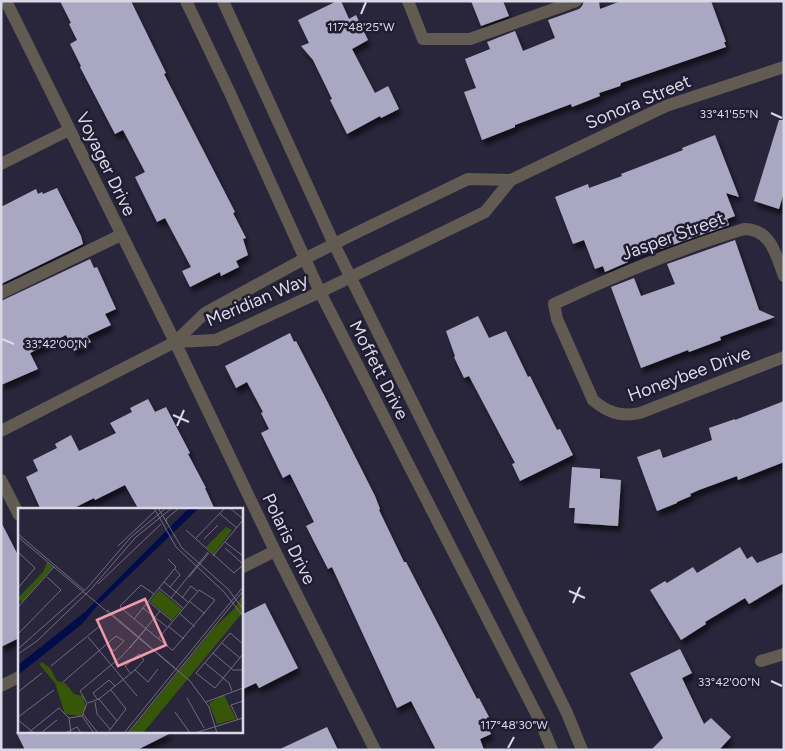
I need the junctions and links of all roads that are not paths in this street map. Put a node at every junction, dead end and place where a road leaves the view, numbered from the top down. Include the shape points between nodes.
1 (6, 1) edge
2 (186, 1) edge
3 (223, 1) edge
4 (408, 1) edge
5 (576, 1) edge
6 (784, 68) edge
7 (69, 130) junction
8 (1, 164) edge
9 (511, 180) junction
10 (121, 235) junction
11 (334, 244) junction
12 (304, 259) junction
13 (784, 276) edge
14 (350, 277) junction
15 (320, 292) junction
16 (1, 293) edge
17 (554, 304) joint
18 (176, 342) junction
19 (784, 357) edge
20 (1, 431) edge
21 (1, 480) edge
22 (18, 513) edge
23 (275, 551) junction
24 (242, 568) edge
25 (784, 654) edge
26 (761, 661) dead end
27 (18, 678) edge
28 (1, 686) edge
29 (375, 750) edge
30 (552, 750) edge
31 (582, 750) edge

1 - 7 street, Voyager Drive
2 - 12 street, Moffett Drive
3 - 11 street, Moffett Drive
4 - 5 street via 423,39 470,39
6 - 9 street, Sonora Street via 666,106
7 - 8 street
7 - 10 street, Voyager Drive
9 - 11 street, Sonora Street via 468,179
9 - 14 street, Sonora Street via 485,212
10 - 16 street
10 - 18 street, Voyager Drive
11 - 12 street, Meridian Way
11 - 14 street, Moffett Drive
12 - 15 street, Moffett Drive
12 - 18 street, Meridian Way via 205,313
13 - 17 street, Jasper Street via 766,237 744,229 699,243
14 - 15 street, Meridian Way
14 - 31 street, Moffett Drive via 563,704
15 - 18 street, Meridian Way via 216,340
15 - 30 street, Moffett Drive
17 - 19 street, Honeybee Drive via 557,319 593,400 614,414 640,414
18 - 20 street, Meridian Way
18 - 23 street, Polaris Drive
21 - 22 street
23 - 24 street
23 - 29 street, Polaris Drive
25 - 26 street
27 - 28 street

